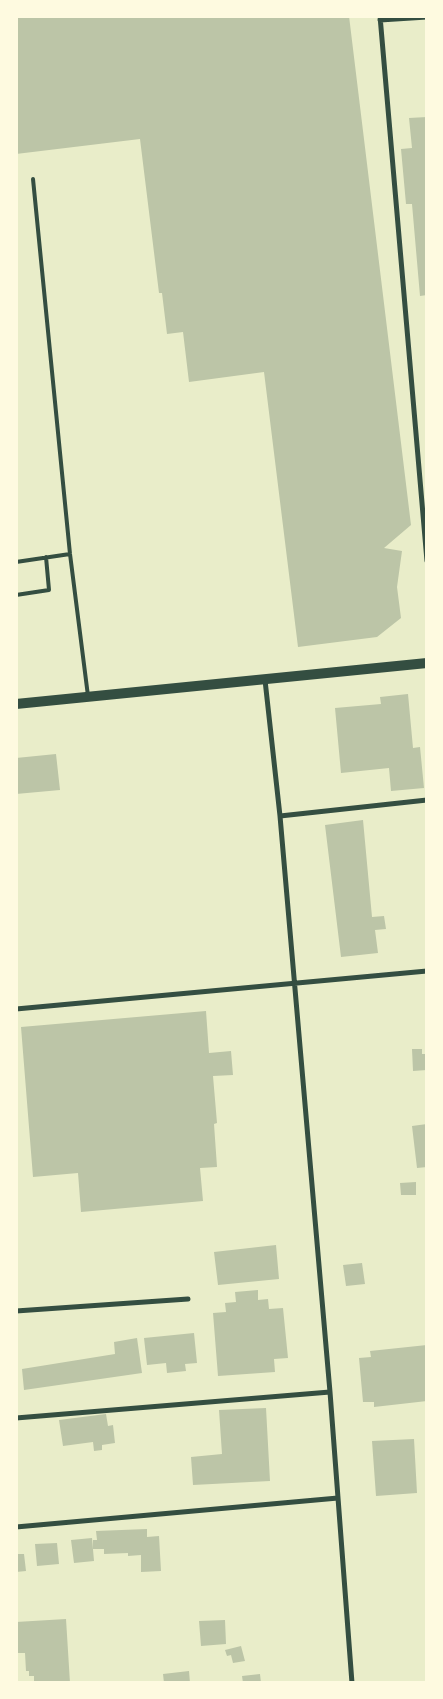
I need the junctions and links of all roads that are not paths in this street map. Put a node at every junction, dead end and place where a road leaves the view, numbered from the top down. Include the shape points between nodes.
1 (427, 17) edge
2 (380, 18) edge
3 (33, 179) dead end
4 (70, 554) junction
5 (46, 557) junction
6 (427, 561) edge
7 (16, 562) edge
8 (16, 595) edge
9 (427, 663) edge
10 (265, 679) junction
11 (88, 696) junction
12 (16, 704) edge
13 (427, 800) edge
14 (280, 816) junction
15 (427, 971) edge
16 (294, 982) junction
17 (16, 1009) edge
18 (188, 1299) dead end
19 (16, 1311) edge
20 (330, 1392) junction
21 (16, 1418) edge
22 (338, 1498) junction
23 (16, 1527) edge
24 (352, 1683) edge

1 - 2 street
2 - 6 street
3 - 4 lane
4 - 5 lane
4 - 11 lane
5 - 7 lane
5 - 8 lane via 49,590
9 - 10 main road
10 - 11 main road
10 - 14 street
11 - 12 main road
13 - 14 street
14 - 16 street
15 - 16 street
16 - 17 street
16 - 20 street
18 - 19 street
20 - 21 street
20 - 22 street
22 - 23 street
22 - 24 street

